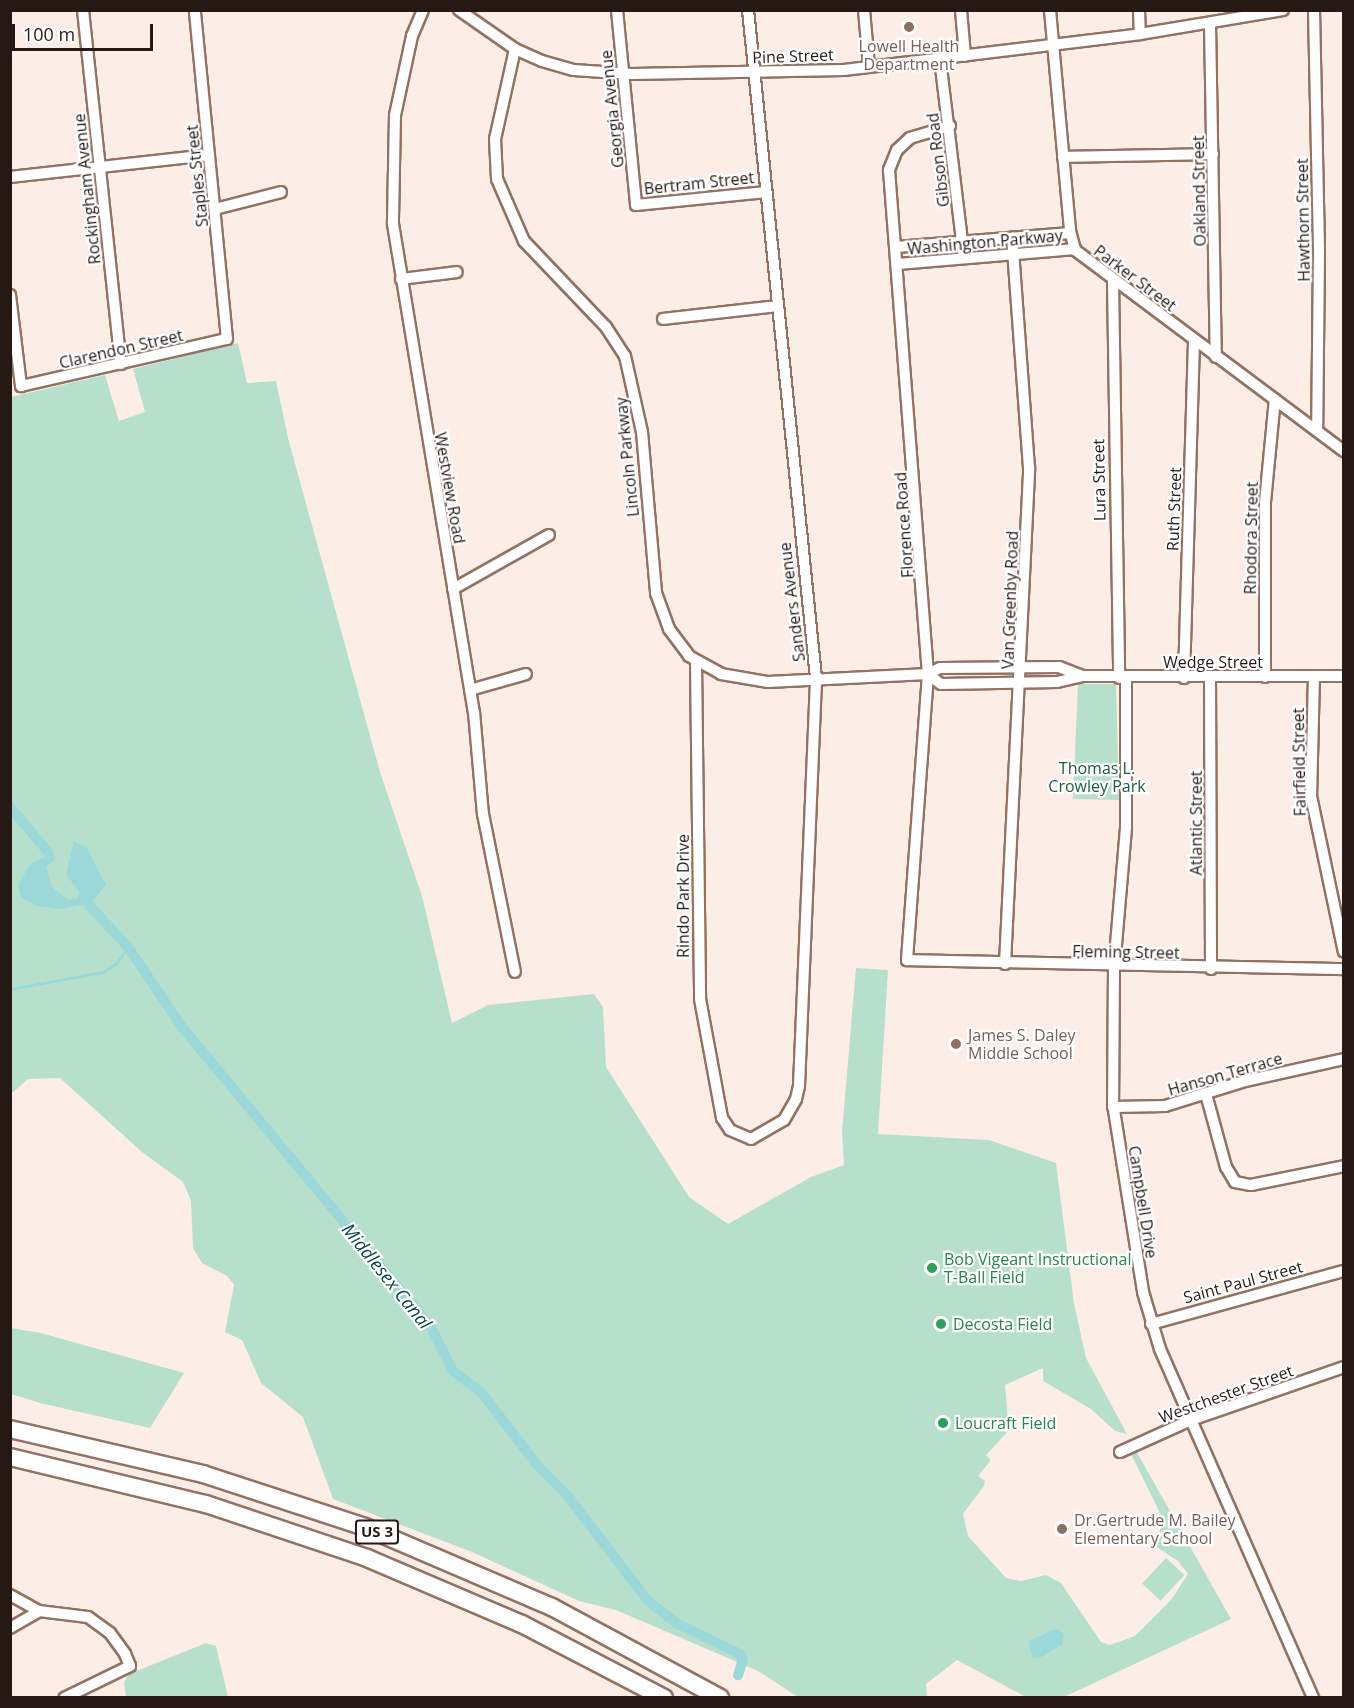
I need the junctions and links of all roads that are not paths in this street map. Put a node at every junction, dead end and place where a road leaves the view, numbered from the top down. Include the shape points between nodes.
1 (83, 10) edge
2 (195, 10) edge
3 (423, 10) edge
4 (459, 10) edge
5 (617, 10) edge
6 (748, 10) edge
7 (864, 10) edge
8 (961, 10) edge
9 (1050, 10) edge
10 (1139, 10) edge
11 (1283, 10) edge
12 (1314, 10) edge
13 (1249, 14) edge
14 (1210, 24) junction
15 (1140, 34) junction
16 (1053, 46) junction
17 (515, 49) junction
18 (965, 56) junction
19 (940, 58) junction
20 (869, 66) junction
21 (754, 73) junction
22 (623, 74) junction
23 (950, 126) junction
24 (1213, 154) junction
25 (209, 155) junction
26 (1063, 157) junction
27 (99, 168) junction
28 (10, 177) edge
29 (281, 192) dead end
30 (766, 192) junction
31 (636, 205) joint
32 (215, 209) junction
33 (1070, 233) junction
34 (1012, 238) junction
35 (963, 242) junction
36 (896, 247) junction
37 (1075, 249) junction
38 (1014, 254) junction
39 (964, 258) junction
40 (897, 264) junction
41 (457, 272) dead end
42 (401, 279) junction
43 (1113, 282) junction
44 (10, 295) edge
45 (777, 306) junction
46 (663, 319) dead end
47 (227, 339) joint
48 (1194, 341) junction
49 (1216, 357) junction
50 (121, 364) junction
51 (1275, 399) junction
52 (1317, 430) junction
53 (1344, 451) edge
54 (549, 535) dead end
55 (453, 589) junction
56 (696, 662) junction
57 (1022, 667) junction
58 (526, 674) dead end
59 (928, 674) junction
60 (1082, 676) junction
61 (1314, 676) junction
62 (1344, 676) edge
63 (1210, 677) junction
64 (1265, 677) junction
65 (816, 678) junction
66 (1123, 678) junction
67 (1184, 678) junction
68 (1021, 682) junction
69 (470, 690) junction
70 (1344, 952) edge
71 (908, 960) joint
72 (1005, 964) junction
73 (1114, 967) junction
74 (1211, 969) junction
75 (1344, 969) edge
76 (515, 972) dead end
77 (1344, 1059) edge
78 (1206, 1094) junction
79 (1113, 1107) junction
80 (728, 1126) joint
81 (1344, 1166) edge
82 (1344, 1271) edge
83 (1151, 1324) junction
84 (1344, 1367) edge
85 (1191, 1420) junction
86 (10, 1429) edge
87 (1120, 1452) dead end
88 (10, 1457) edge
89 (10, 1595) edge
90 (39, 1611) junction
91 (10, 1628) edge
92 (64, 1698) edge
93 (664, 1698) edge
94 (720, 1698) edge
95 (1313, 1698) edge

1 - 27 street, Rockingham Avenue
2 - 25 street, Staples Street
3 - 42 street, Westview Road via 399,90 392,141 393,224
4 - 17 street, Pine Street
5 - 22 street, Georgia Avenue
6 - 21 street, Sanders Avenue
7 - 20 street
8 - 18 street
9 - 16 street, Parker Street
10 - 15 street
11 - 13 street, Pine Street
12 - 52 street, Hawthorn Street via 1319,253
13 - 14 street, Pine Street
14 - 15 street, Pine Street
14 - 24 street, Oakland Street
15 - 16 street, Pine Street
16 - 18 street, Pine Street
16 - 26 street, Parker Street
17 - 22 street, Pine Street via 561,67
17 - 56 street, Lincoln Parkway via 495,139 497,179 524,240 606,327 625,356 642,432 656,593 669,629
18 - 19 street, Pine Street
19 - 20 street, Pine Street
19 - 23 street, Gibson Road
20 - 21 street, Pine Street
21 - 22 street, Pine Street
21 - 30 street, Sanders Avenue
22 - 31 street, Georgia Avenue
23 - 35 street, Gibson Road
23 - 36 street, Florence Road via 910,138 891,159 889,181
24 - 26 street
24 - 49 street, Oakland Street
25 - 27 street
25 - 32 street, Staples Street
26 - 33 street, Parker Street
27 - 28 street
27 - 50 street, Rockingham Avenue
29 - 32 street
30 - 31 street, Bertram Street
30 - 45 street, Sanders Avenue
32 - 47 street, Staples Street
33 - 34 street, Washington Parkway
33 - 37 street, Parker Street
34 - 35 street, Washington Parkway
34 - 38 street, Van Greenby Road
35 - 36 street, Washington Parkway
35 - 39 street, Gibson Road
36 - 40 street, Florence Road
37 - 38 street, Washington Parkway
37 - 43 street, Parker Street
38 - 39 street, Washington Parkway
38 - 57 street, Van Greenby Road via 1029,457
39 - 40 street, Washington Parkway
40 - 59 street, Florence Road
41 - 42 street
42 - 55 street, Westview Road
43 - 48 street, Parker Street
43 - 66 street, Lura Street
44 - 50 street, Clarendon Street via 21,386
45 - 46 street
45 - 65 street, Sanders Avenue
47 - 50 street, Clarendon Street
48 - 49 street, Parker Street
48 - 67 street, Ruth Street
49 - 51 street, Parker Street
51 - 52 street, Parker Street
51 - 64 street, Rhodora Street via 1265,502
52 - 53 street, Parker Street
54 - 55 street
55 - 69 street, Westview Road
56 - 65 street, Lincoln Parkway via 721,674 745,679 776,682
56 - 80 street, Rindo Park Drive via 698,973 716,1100
57 - 59 street, Lincoln Parkway via 940,668
57 - 60 street, Wedge Street via 1059,667
57 - 68 street, Van Greenby Road
58 - 69 street
59 - 65 street, Lincoln Parkway
59 - 68 street, Lincoln Parkway via 941,684
59 - 71 street, Florence Road
60 - 66 street, Wedge Street
60 - 68 street, Wedge Street via 1057,682
61 - 62 street, Wedge Street
61 - 64 street, Wedge Street
61 - 70 street, Fairfield Street via 1311,796
63 - 64 street, Wedge Street
63 - 67 street, Wedge Street
63 - 74 street, Atlantic Street
65 - 80 street, Sanders Avenue via 796,1099 784,1120 761,1137 740,1137
66 - 67 street, Wedge Street
66 - 73 street, Campbell Drive via 1126,828
68 - 72 street, Van Greenby Road
69 - 76 street, Westview Road via 483,814
71 - 72 street, Fleming Street
72 - 73 street, Fleming Street
73 - 74 street, Fleming Street
73 - 79 street, Campbell Drive
74 - 75 street, Fleming Street
77 - 78 street, Hanson Terrace
78 - 79 street, Hanson Terrace via 1165,1106
78 - 81 street via 1226,1167 1234,1182 1251,1185
79 - 83 street, Campbell Drive
82 - 83 street, Saint Paul Street
83 - 85 street, Campbell Drive
84 - 85 street, Westchester Street
85 - 87 street, Westchester Street
85 - 95 street, Campbell Drive
86 - 94 highway, US 3 via 203,1474 365,1527 552,1607
88 - 93 highway, US 3 via 206,1504 368,1558 522,1624
89 - 90 street
90 - 91 street
90 - 92 street via 76,1613 100,1623 118,1642 129,1666

